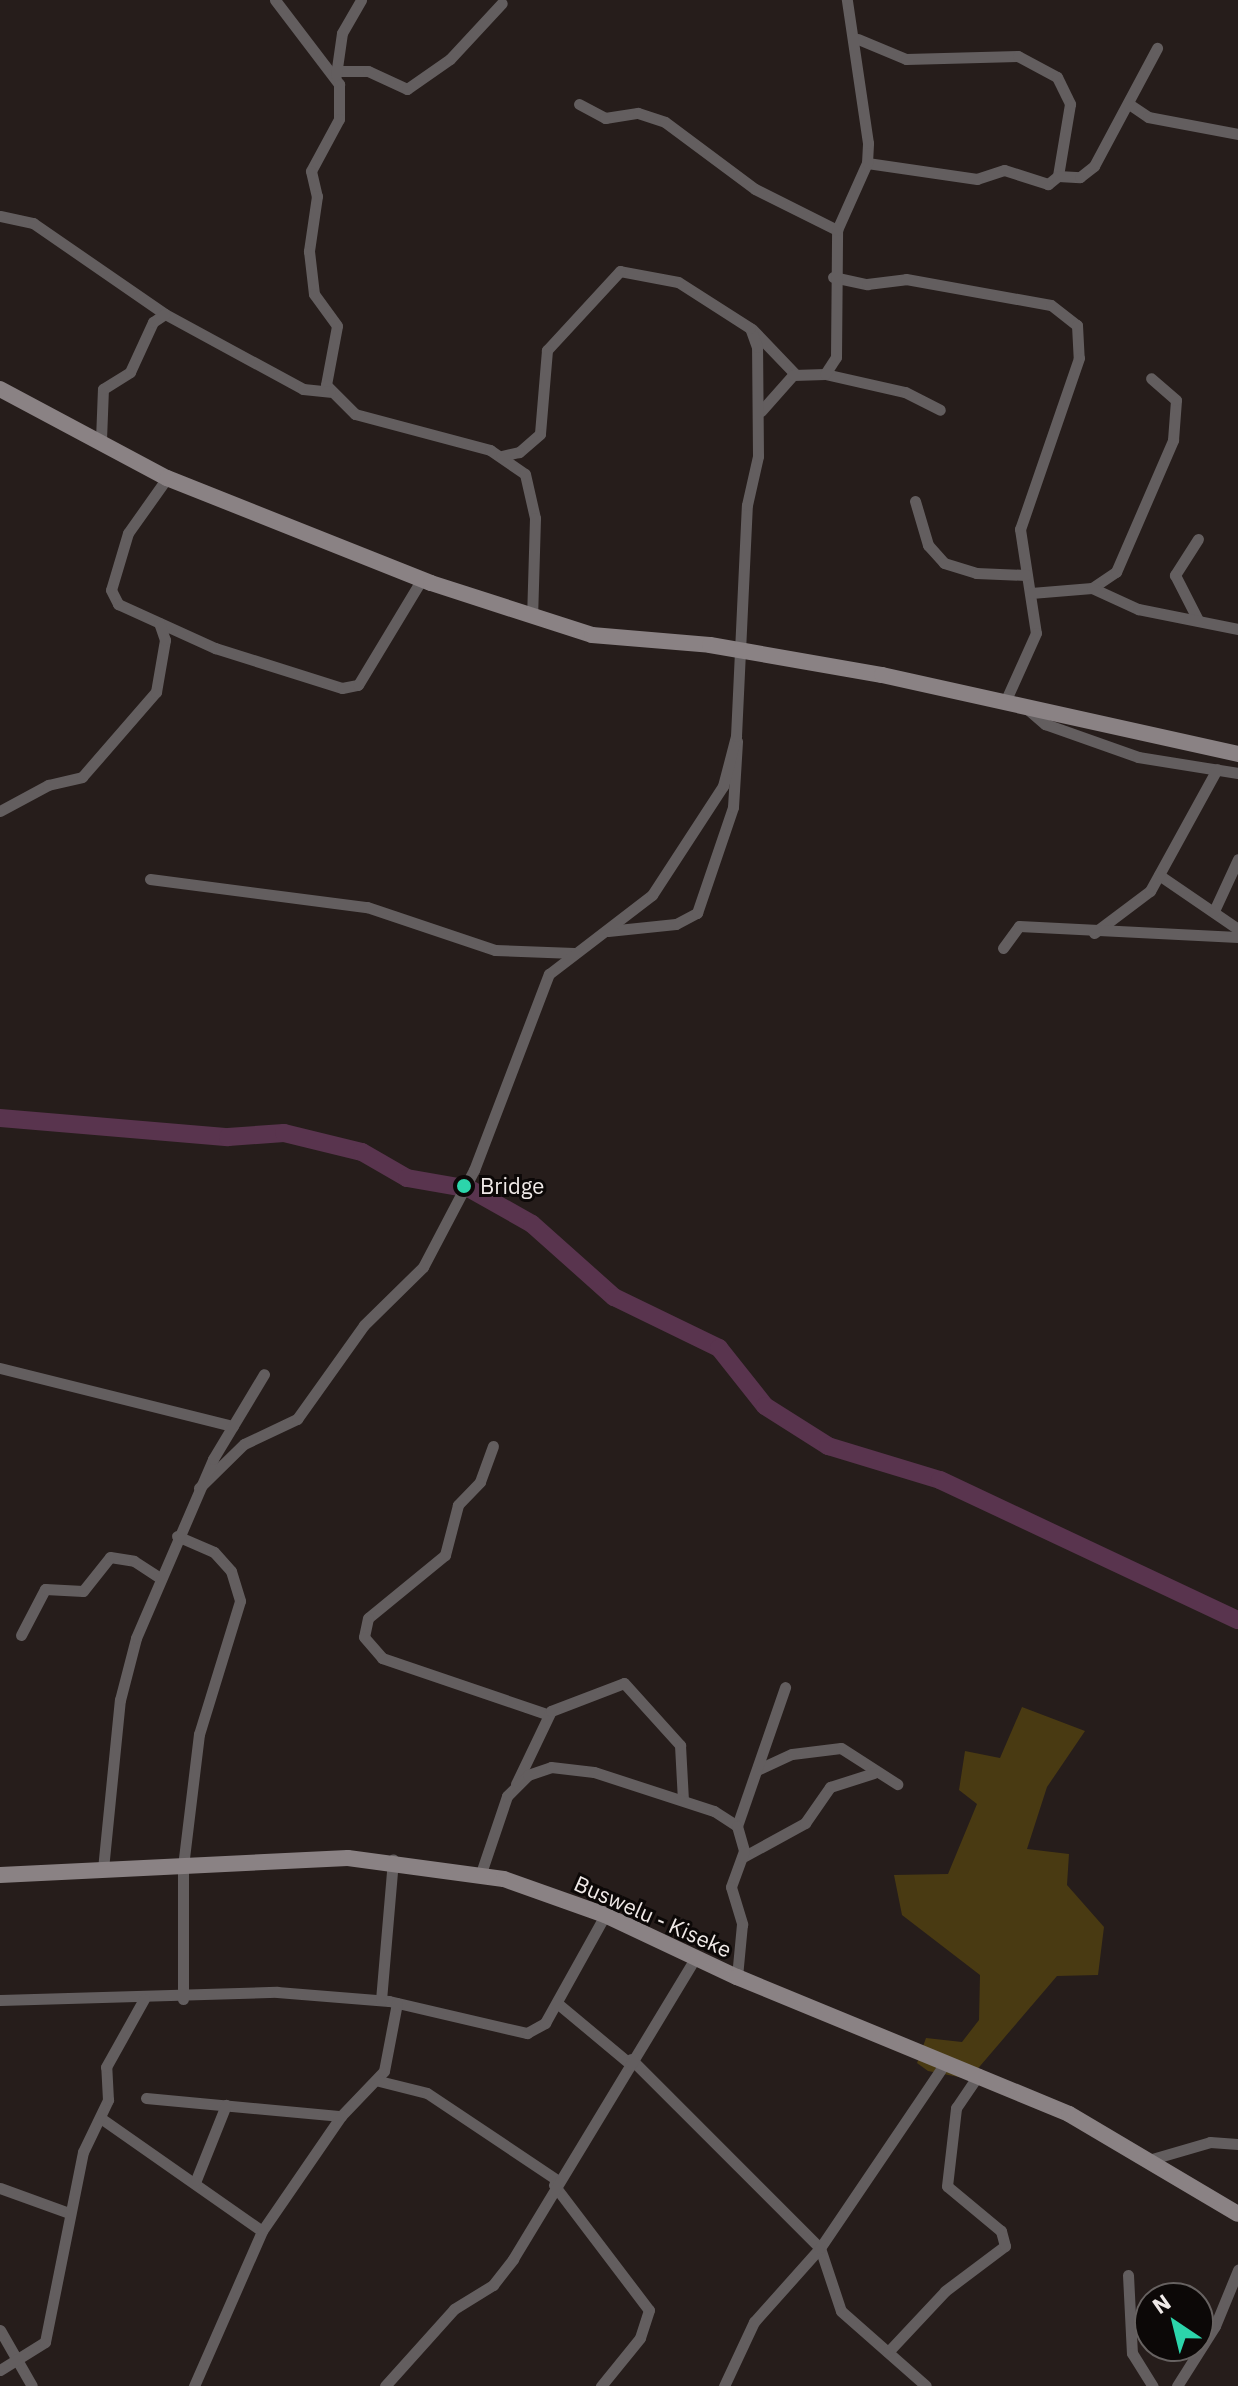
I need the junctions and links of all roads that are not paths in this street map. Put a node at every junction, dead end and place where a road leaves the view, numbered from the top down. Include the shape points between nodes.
1 (275, 0) edge
2 (361, 0) edge
3 (847, 0) edge
4 (502, 3) dead end
5 (858, 39) junction
6 (1157, 48) dead end
7 (336, 73) junction
8 (579, 104) dead end
9 (1129, 104) junction
10 (1238, 134) edge
11 (867, 163) junction
12 (1058, 176) junction
13 (0, 216) edge
14 (837, 230) junction
15 (833, 277) junction
16 (165, 314) junction
17 (750, 328) junction
18 (795, 374) junction
19 (825, 374) junction
20 (1151, 378) dead end
21 (0, 389) edge
22 (330, 392) junction
23 (940, 410) dead end
24 (761, 411) junction
25 (101, 440) junction
26 (501, 456) junction
27 (167, 478) junction
28 (915, 501) dead end
29 (1198, 539) dead end
30 (1026, 575) junction
31 (422, 579) junction
32 (1092, 588) junction
33 (1031, 593) junction
34 (532, 617) junction
35 (1199, 621) junction
36 (159, 623) junction
37 (1238, 629) edge
38 (742, 651) junction
39 (1005, 702) junction
40 (1024, 706) junction
41 (736, 736) junction
42 (1238, 754) edge
43 (1217, 769) junction
44 (1237, 776) edge
45 (0, 811) edge
46 (1238, 859) edge
47 (1159, 875) junction
48 (150, 879) dead end
49 (1214, 911) junction
50 (1238, 929) edge
51 (1094, 933) junction
52 (599, 934) junction
53 (1238, 937) edge
54 (1003, 948) dead end
55 (574, 953) junction
56 (0, 1368) edge
57 (264, 1374) dead end
58 (233, 1426) junction
59 (493, 1446) dead end
60 (199, 1488) junction
61 (177, 1536) junction
62 (159, 1577) junction
63 (21, 1635) dead end
64 (785, 1687) dead end
65 (549, 1715) junction
66 (757, 1770) junction
67 (874, 1773) junction
68 (897, 1784) dead end
69 (515, 1785) junction
70 (683, 1800) junction
71 (737, 1826) junction
72 (743, 1857) junction
73 (393, 1860) junction
74 (183, 1866) junction
75 (103, 1869) junction
76 (481, 1873) junction
77 (0, 1875) edge
78 (605, 1915) junction
79 (695, 1959) junction
80 (737, 1977) junction
81 (144, 1999) junction
82 (183, 1999) junction
83 (0, 2000) edge
84 (381, 2000) junction
85 (397, 2003) junction
86 (557, 2003) junction
87 (630, 2061) junction
88 (946, 2062) junction
89 (979, 2074) junction
90 (379, 2081) junction
91 (146, 2098) dead end
92 (226, 2105) junction
93 (341, 2116) junction
94 (102, 2119) junction
95 (1238, 2144) edge
96 (1152, 2159) junction
97 (196, 2180) junction
98 (555, 2182) junction
99 (0, 2188) edge
100 (69, 2213) junction
101 (1238, 2214) edge
102 (262, 2231) junction
103 (820, 2248) junction
104 (1238, 2270) edge
105 (1128, 2275) dead end
106 (0, 2330) edge
107 (888, 2352) junction
108 (16, 2358) junction
109 (0, 2370) edge
110 (32, 2386) edge
111 (194, 2386) edge
112 (385, 2386) edge
113 (601, 2386) edge
114 (724, 2386) edge
115 (926, 2386) edge
116 (1153, 2386) edge
117 (1177, 2386) edge

1 - 7 street
2 - 7 street via 342,33
3 - 5 street
4 - 7 street via 450,59 407,89 371,71
5 - 11 street
5 - 12 street via 906,59 957,61 995,52 1037,62 1068,94
6 - 9 street
7 - 22 street via 341,112 312,162 317,196 309,251 316,299 337,319 324,377
8 - 14 street via 605,118 638,113 665,122 755,189
9 - 10 street via 1154,119
9 - 12 street via 1094,166 1080,177
11 - 12 street via 977,179 1004,170 1048,184
11 - 14 street
13 - 16 street via 33,223
14 - 15 street
15 - 19 street via 836,357
15 - 30 street via 867,284 906,279 1051,305 1077,325 1079,358 1020,529
16 - 22 street via 303,389
16 - 25 street via 153,322 130,372 103,389
17 - 18 street via 771,341
17 - 24 street
17 - 26 street via 678,282 620,271 547,350 540,434 519,452
18 - 19 street
18 - 24 street
19 - 23 street via 905,392
20 - 32 street via 1176,400 1173,440 1116,572
21 - 25 main road
22 - 26 street via 374,422
24 - 38 street via 747,505
25 - 27 main road
26 - 34 street via 531,485
27 - 31 main road
27 - 36 street via 128,533 111,590 118,604
28 - 30 street via 928,545 944,563 976,573
29 - 35 street via 1175,575
30 - 33 street
31 - 34 main road
31 - 36 street via 384,651 363,682 349,688
32 - 33 street
32 - 35 street via 1118,603
33 - 39 street via 1036,633
34 - 38 main road via 617,639
35 - 37 street
36 - 45 street via 165,640 156,692 82,777 48,785
38 - 39 main road
38 - 41 street
39 - 40 main road
40 - 42 main road
40 - 43 street via 1034,718 1115,750
41 - 52 street via 717,798 652,895
41 - 52 street via 741,765 733,807 697,913 676,924
43 - 44 street
43 - 47 street
46 - 49 street
47 - 49 street
47 - 51 street via 1137,906
48 - 55 street via 367,907 495,950
49 - 50 street
51 - 53 street
51 - 54 street via 1019,926
52 - 55 street
55 - 60 street via 549,974 474,1170 423,1267 364,1325 337,1367 310,1392 302,1414 244,1444
56 - 58 street
57 - 58 street
58 - 60 street
59 - 65 street via 480,1482 454,1513 445,1555 368,1618 364,1637 382,1658
60 - 61 street
61 - 62 street
61 - 74 street via 214,1552 231,1571 240,1601 199,1734
62 - 63 street via 134,1561 110,1557 83,1591 45,1589
62 - 75 street via 120,1700
64 - 66 street
65 - 69 street
65 - 70 street via 606,1687 629,1687 680,1745
66 - 67 street via 792,1754 841,1748
66 - 71 street
67 - 68 street
67 - 72 street via 830,1787 805,1823
69 - 70 street via 551,1767 571,1767
69 - 76 street
70 - 71 street
71 - 72 street
72 - 80 street via 731,1887 742,1924
73 - 74 main road, Buswelu - Kiseke
73 - 76 main road, Buswelu - Kiseke
73 - 84 street
74 - 75 main road, Buswelu - Kiseke
74 - 82 street
75 - 77 main road, Buswelu - Kiseke
76 - 78 main road, Buswelu - Kiseke
78 - 79 main road, Buswelu - Kiseke
78 - 86 street
79 - 80 main road, Buswelu - Kiseke
79 - 87 street
80 - 88 main road, Buswelu - Kiseke
81 - 82 street
81 - 83 street
81 - 94 street via 111,2053
82 - 84 street via 277,1992
84 - 85 street
85 - 86 street via 527,2033 545,2023
85 - 90 street
86 - 87 street
87 - 98 street
87 - 103 street
88 - 89 main road, Buswelu - Kiseke
88 - 103 street
89 - 96 main road, Buswelu - Kiseke
89 - 107 street via 956,2108 947,2186 1001,2231 1005,2246 945,2291
90 - 93 street
90 - 98 street via 427,2093
91 - 92 street
92 - 93 street
92 - 97 street
93 - 102 street
94 - 97 street
94 - 100 street via 83,2152
95 - 96 street via 1210,2142
96 - 101 main road, Buswelu - Kiseke
97 - 102 street via 216,2204
98 - 112 street via 493,2285 454,2309
98 - 113 street via 649,2310 640,2338
99 - 100 street
100 - 108 street via 48,2336
102 - 111 street
103 - 107 street via 841,2311
103 - 114 street via 754,2322
104 - 117 street via 1215,2326
105 - 116 street via 1132,2353
106 - 108 street
107 - 115 street
108 - 109 street
108 - 110 street

